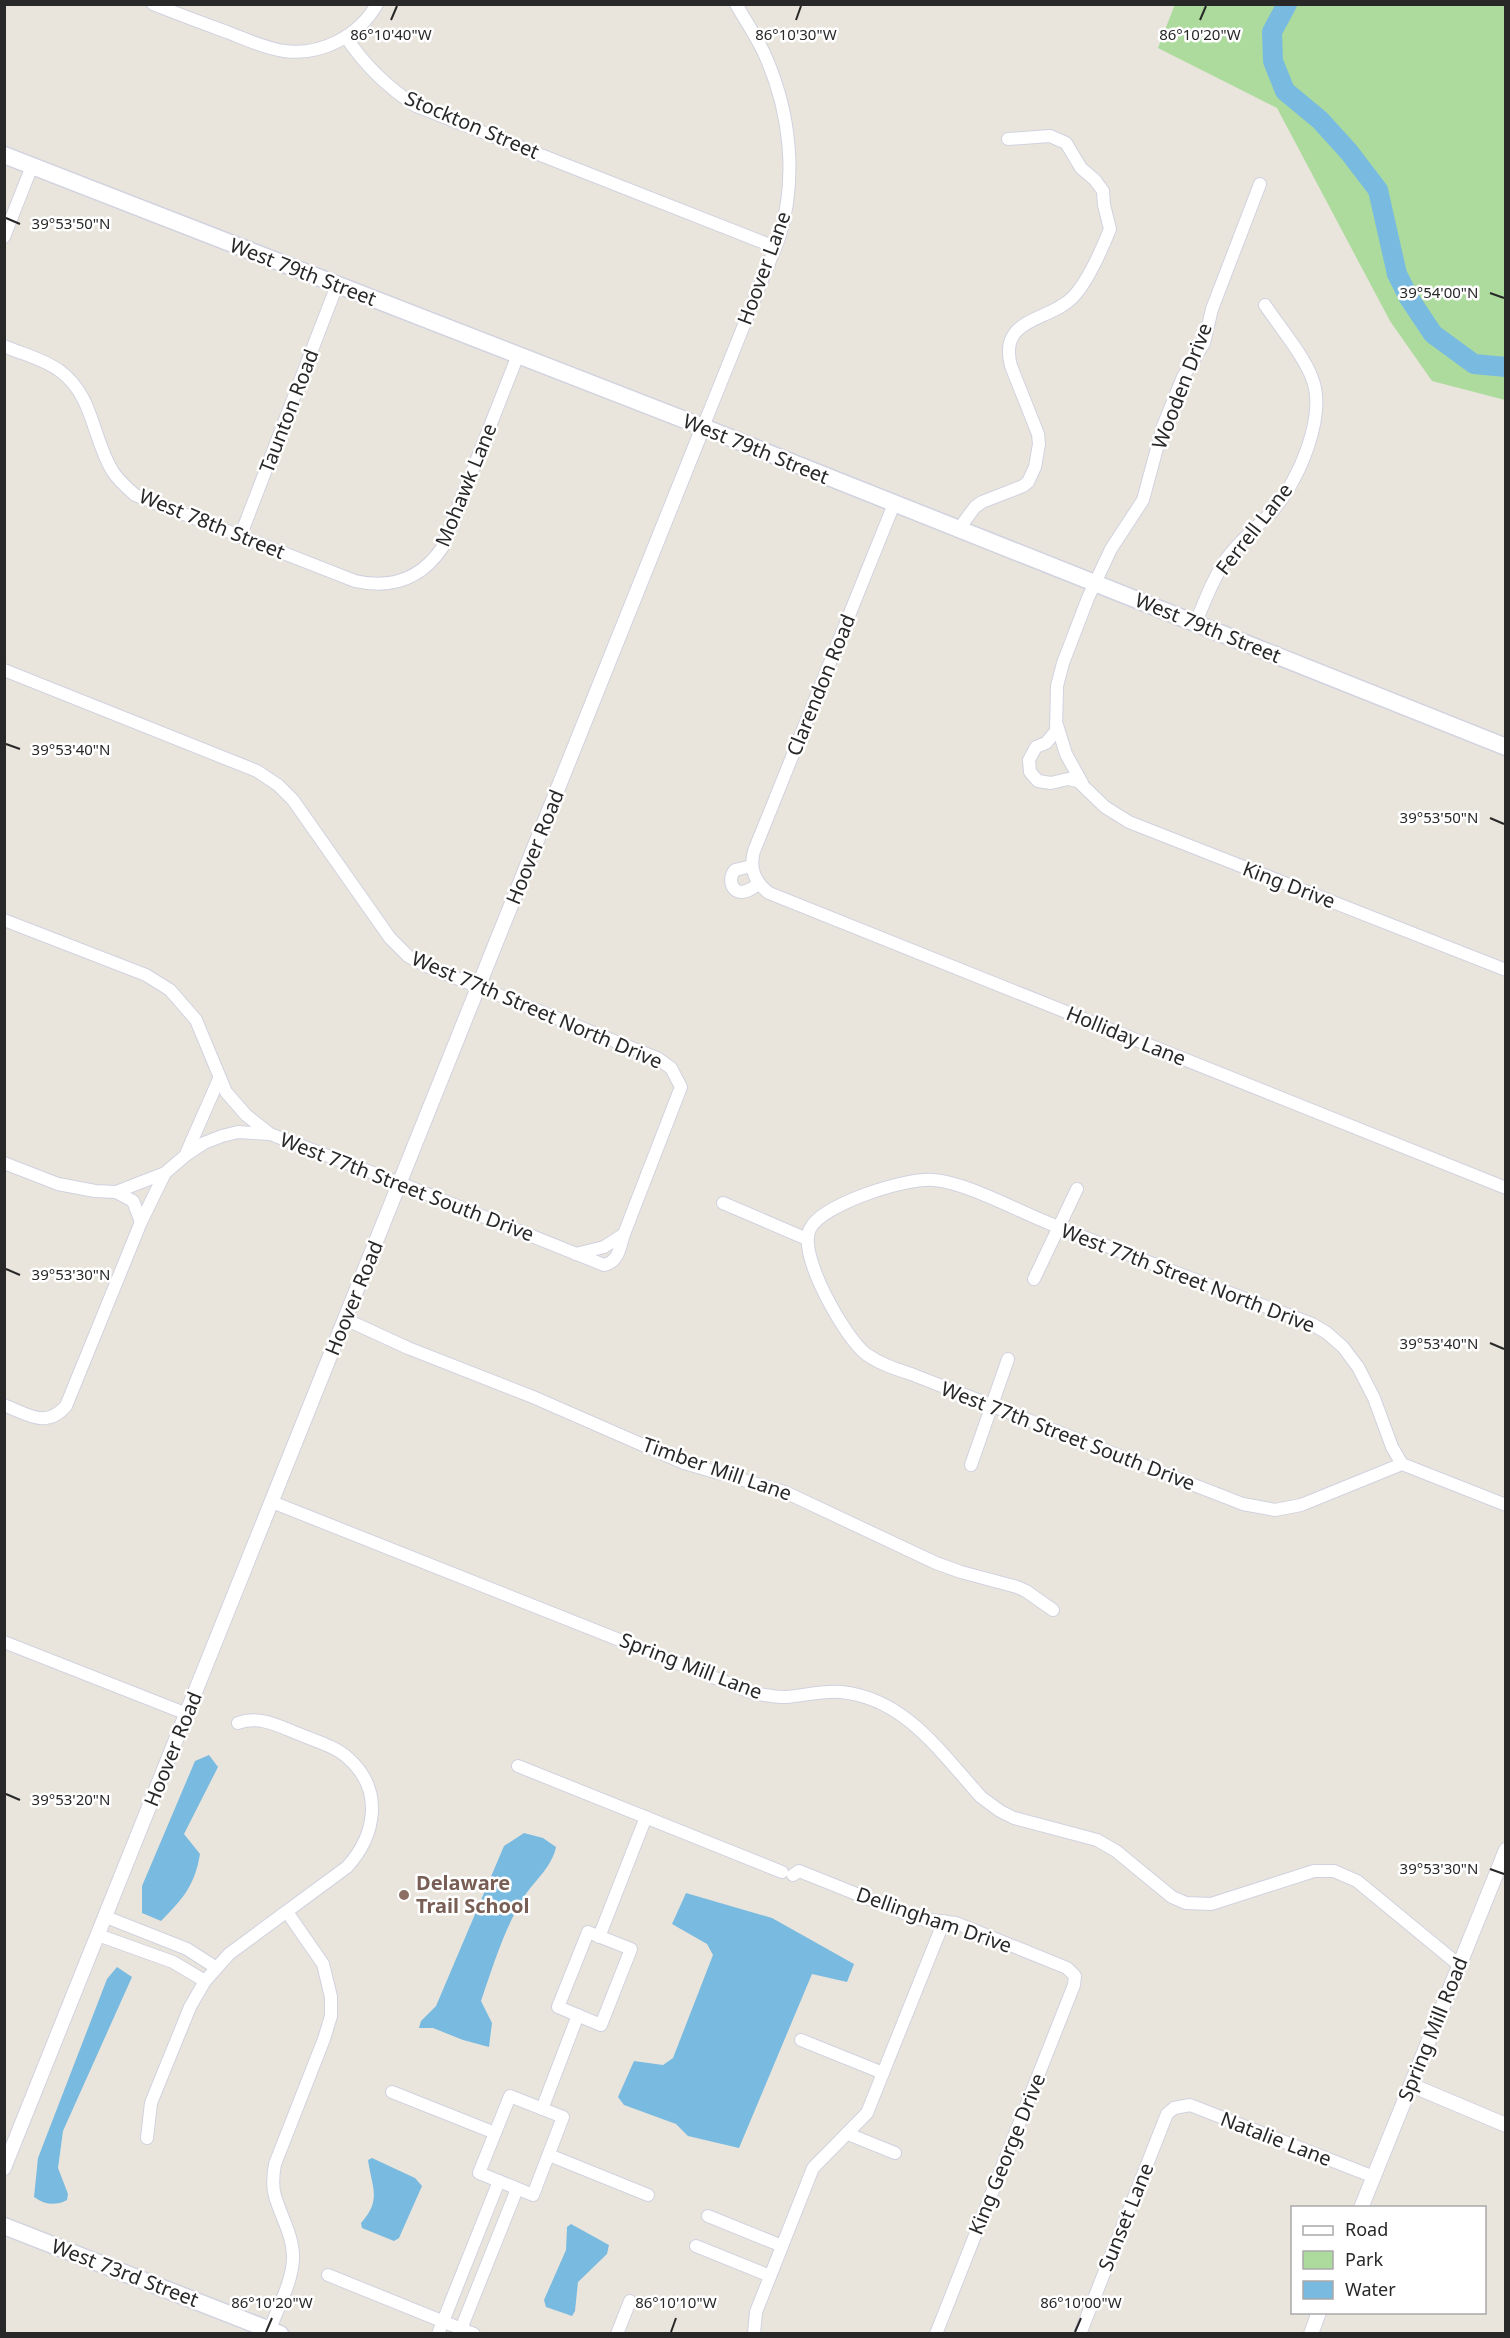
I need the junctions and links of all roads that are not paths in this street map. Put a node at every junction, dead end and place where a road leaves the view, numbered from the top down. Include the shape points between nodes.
1 (153, 4) edge
2 (377, 4) edge
3 (736, 4) edge
4 (175, 8) edge
5 (346, 37) junction
6 (1008, 139) dead end
7 (4, 155) edge
8 (32, 166) junction
9 (1260, 183) dead end
10 (4, 237) edge
11 (775, 247) junction
12 (337, 285) junction
13 (1265, 305) dead end
14 (4, 346) edge
15 (518, 355) junction
16 (703, 427) junction
17 (894, 504) junction
18 (958, 530) junction
19 (240, 537) junction
20 (1095, 584) junction
21 (383, 585) joint
22 (1195, 624) junction
23 (4, 670) edge
24 (1057, 725) junction
25 (1506, 747) edge
26 (1083, 784) junction
27 (755, 875) junction
28 (4, 920) edge
29 (1506, 970) edge
30 (479, 987) junction
31 (219, 1079) junction
32 (270, 1134) junction
33 (186, 1155) junction
34 (4, 1163) edge
35 (165, 1173) junction
36 (400, 1183) junction
37 (1506, 1188) edge
38 (1077, 1189) dead end
39 (116, 1192) junction
40 (723, 1203) dead end
41 (141, 1222) junction
42 (1059, 1227) junction
43 (624, 1234) junction
44 (808, 1235) junction
45 (576, 1254) junction
46 (1034, 1279) dead end
47 (345, 1319) junction
48 (1008, 1359) dead end
49 (4, 1405) edge
50 (992, 1406) junction
51 (1402, 1464) junction
52 (971, 1465) dead end
53 (272, 1502) junction
54 (1506, 1505) edge
55 (1053, 1610) dead end
56 (4, 1642) edge
57 (187, 1714) junction
58 (238, 1723) dead end
59 (518, 1766) dead end
60 (646, 1817) junction
61 (1506, 1850) edge
62 (287, 1912) junction
63 (106, 1917) junction
64 (944, 1921) junction
65 (98, 1935) junction
66 (599, 1937) junction
67 (1459, 1965) junction
68 (215, 1967) junction
69 (1074, 1974) joint
70 (205, 1981) junction
71 (578, 2015) junction
72 (801, 2040) dead end
73 (883, 2073) junction
74 (1411, 2085) junction
75 (392, 2092) dead end
76 (1178, 2106) joint
77 (542, 2109) junction
78 (1506, 2125) edge
79 (495, 2133) junction
80 (848, 2134) junction
81 (147, 2138) dead end
82 (895, 2153) dead end
83 (549, 2155) junction
84 (4, 2168) edge
85 (1374, 2177) junction
86 (499, 2181) junction
87 (517, 2189) junction
88 (648, 2195) dead end
89 (1362, 2206) edge
90 (708, 2216) dead end
91 (4, 2226) edge
92 (696, 2246) dead end
93 (782, 2246) junction
94 (328, 2275) dead end
95 (771, 2276) junction
96 (630, 2301) dead end
97 (1319, 2314) edge
98 (443, 2321) junction
99 (460, 2331) edge
100 (275, 2332) edge
101 (438, 2334) edge
102 (474, 2334) edge
103 (617, 2334) edge
104 (754, 2334) edge
105 (936, 2334) edge
106 (1080, 2334) edge
107 (1311, 2334) edge

1 - 4 street
2 - 5 street
3 - 11 street, Hoover Lane via 771,69 787,130 788,199
4 - 5 street via 283,51 318,50
5 - 11 street, Stockton Street via 376,76 416,105
6 - 18 street via 1050,136 1066,143 1076,162 1104,191 1110,229 1075,296 1020,327 1009,345 1008,357 1038,434 1032,476 1017,490 975,507
7 - 8 main road, West 79th Street
8 - 10 street
8 - 12 main road, West 79th Street
9 - 20 street, Wooden Drive via 1212,309 1204,343 1186,371 1163,426 1143,500 1115,542
11 - 16 street, Hoover Lane
12 - 15 main road, West 79th Street
12 - 19 street, Taunton Road
13 - 22 street, Ferrell Lane via 1312,378 1316,420 1289,487 1275,508 1224,563
14 - 19 street, West 78th Street via 51,365 71,380 85,400 111,469 135,495
15 - 16 main road, West 79th Street
15 - 21 street, Mohawk Lane via 442,548 419,573
16 - 17 main road, West 79th Street
16 - 30 street, Hoover Road
17 - 18 main road, West 79th Street
17 - 27 street, Clarendon Road via 755,848
18 - 20 main road, West 79th Street
19 - 21 street, West 78th Street via 355,581
20 - 22 main road, West 79th Street
20 - 24 street, King Drive via 1059,676
22 - 25 main road, West 79th Street
23 - 30 street, West 77th Street North Drive via 270,779 293,800 397,946 426,966
24 - 26 street, King Drive via 1066,754
24 - 26 street via 1053,736 1030,756 1030,772 1042,783 1068,779
26 - 29 street, King Drive via 1105,807 1129,822
27 - 27 street via 739,868 730,883 739,892 745,892
27 - 37 street, Holliday Lane via 768,892
28 - 31 street, West 77th Street South Drive via 146,975 170,990 196,1020
30 - 36 street, Hoover Road
30 - 43 street, West 77th Street North Drive via 657,1058 671,1068 681,1087
31 - 32 street, West 77th Street South Drive via 235,1103
31 - 33 street
32 - 33 street via 238,1132 204,1143
32 - 36 street, West 77th Street South Drive
33 - 35 street
34 - 39 street via 58,1184
35 - 39 street
35 - 41 street
36 - 45 street, West 77th Street South Drive
36 - 47 street, Hoover Road
38 - 42 street
39 - 41 street via 133,1201
40 - 44 street
41 - 49 street via 66,1406 51,1418 37,1418
42 - 44 street, West 77th Street North Drive via 956,1184 927,1179 907,1180 849,1202 819,1218
42 - 46 street
42 - 51 street, West 77th Street North Drive via 1312,1324 1326,1333 1346,1352 1364,1378
43 - 45 street via 604,1247
43 - 45 street, West 77th Street South Drive via 612,1263 604,1265
44 - 50 street, West 77th Street South Drive via 810,1258 840,1324 859,1348 880,1363
47 - 53 street, Hoover Road
47 - 55 street, Timber Mill Lane via 684,1462 786,1492 936,1563 1017,1587
48 - 50 street
50 - 51 street, West 77th Street South Drive via 1259,1509 1306,1504
50 - 52 street
51 - 54 street
53 - 57 street, Hoover Road
53 - 67 street, Spring Mill Lane via 753,1693 786,1697 841,1692 884,1704 914,1723 993,1807 1014,1818 1097,1840 1172,1897 1186,1903 1210,1904 1314,1871 1334,1871 1357,1881
56 - 57 street
57 - 63 street, Hoover Road
58 - 62 street via 261,1720 336,1749 358,1768 371,1795 371,1825 361,1852 347,1868
59 - 60 street
60 - 64 street, Dellingham Drive via 919,1919
60 - 66 street
61 - 67 street, Spring Mill Road
62 - 68 street
62 - 100 street via 322,1964 331,1997 324,2039 275,2164 274,2194 293,2258
63 - 65 street, Hoover Road
63 - 68 street via 187,1949
64 - 69 street, Dellingham Drive
64 - 73 street
65 - 70 street via 173,1962
65 - 84 street, Hoover Road
66 - 71 street via 588,1932 558,2007
66 - 71 street via 632,1949 601,2025
67 - 74 street, Spring Mill Road
68 - 70 street
69 - 105 street, King George Drive via 1074,1985
70 - 81 street via 190,2007 151,2103
71 - 77 street
72 - 73 street
73 - 80 street via 867,2113
74 - 78 street
74 - 85 street, Spring Mill Road
75 - 79 street
76 - 85 street, Natalie Lane via 1190,2105
76 - 106 street, Sunset Lane via 1167,2114
77 - 79 street via 510,2096
77 - 83 street via 563,2117
79 - 86 street via 479,2173
80 - 82 street
80 - 93 street via 813,2168
83 - 87 street via 533,2195
83 - 88 street
85 - 89 street, Spring Mill Road
86 - 87 street
86 - 98 street
87 - 99 street
90 - 93 street
91 - 100 main road, West 73rd Street
92 - 95 street
93 - 95 street
94 - 98 street
95 - 104 street via 756,2312
96 - 103 street
97 - 107 street
98 - 99 street
98 - 101 street
99 - 102 street

